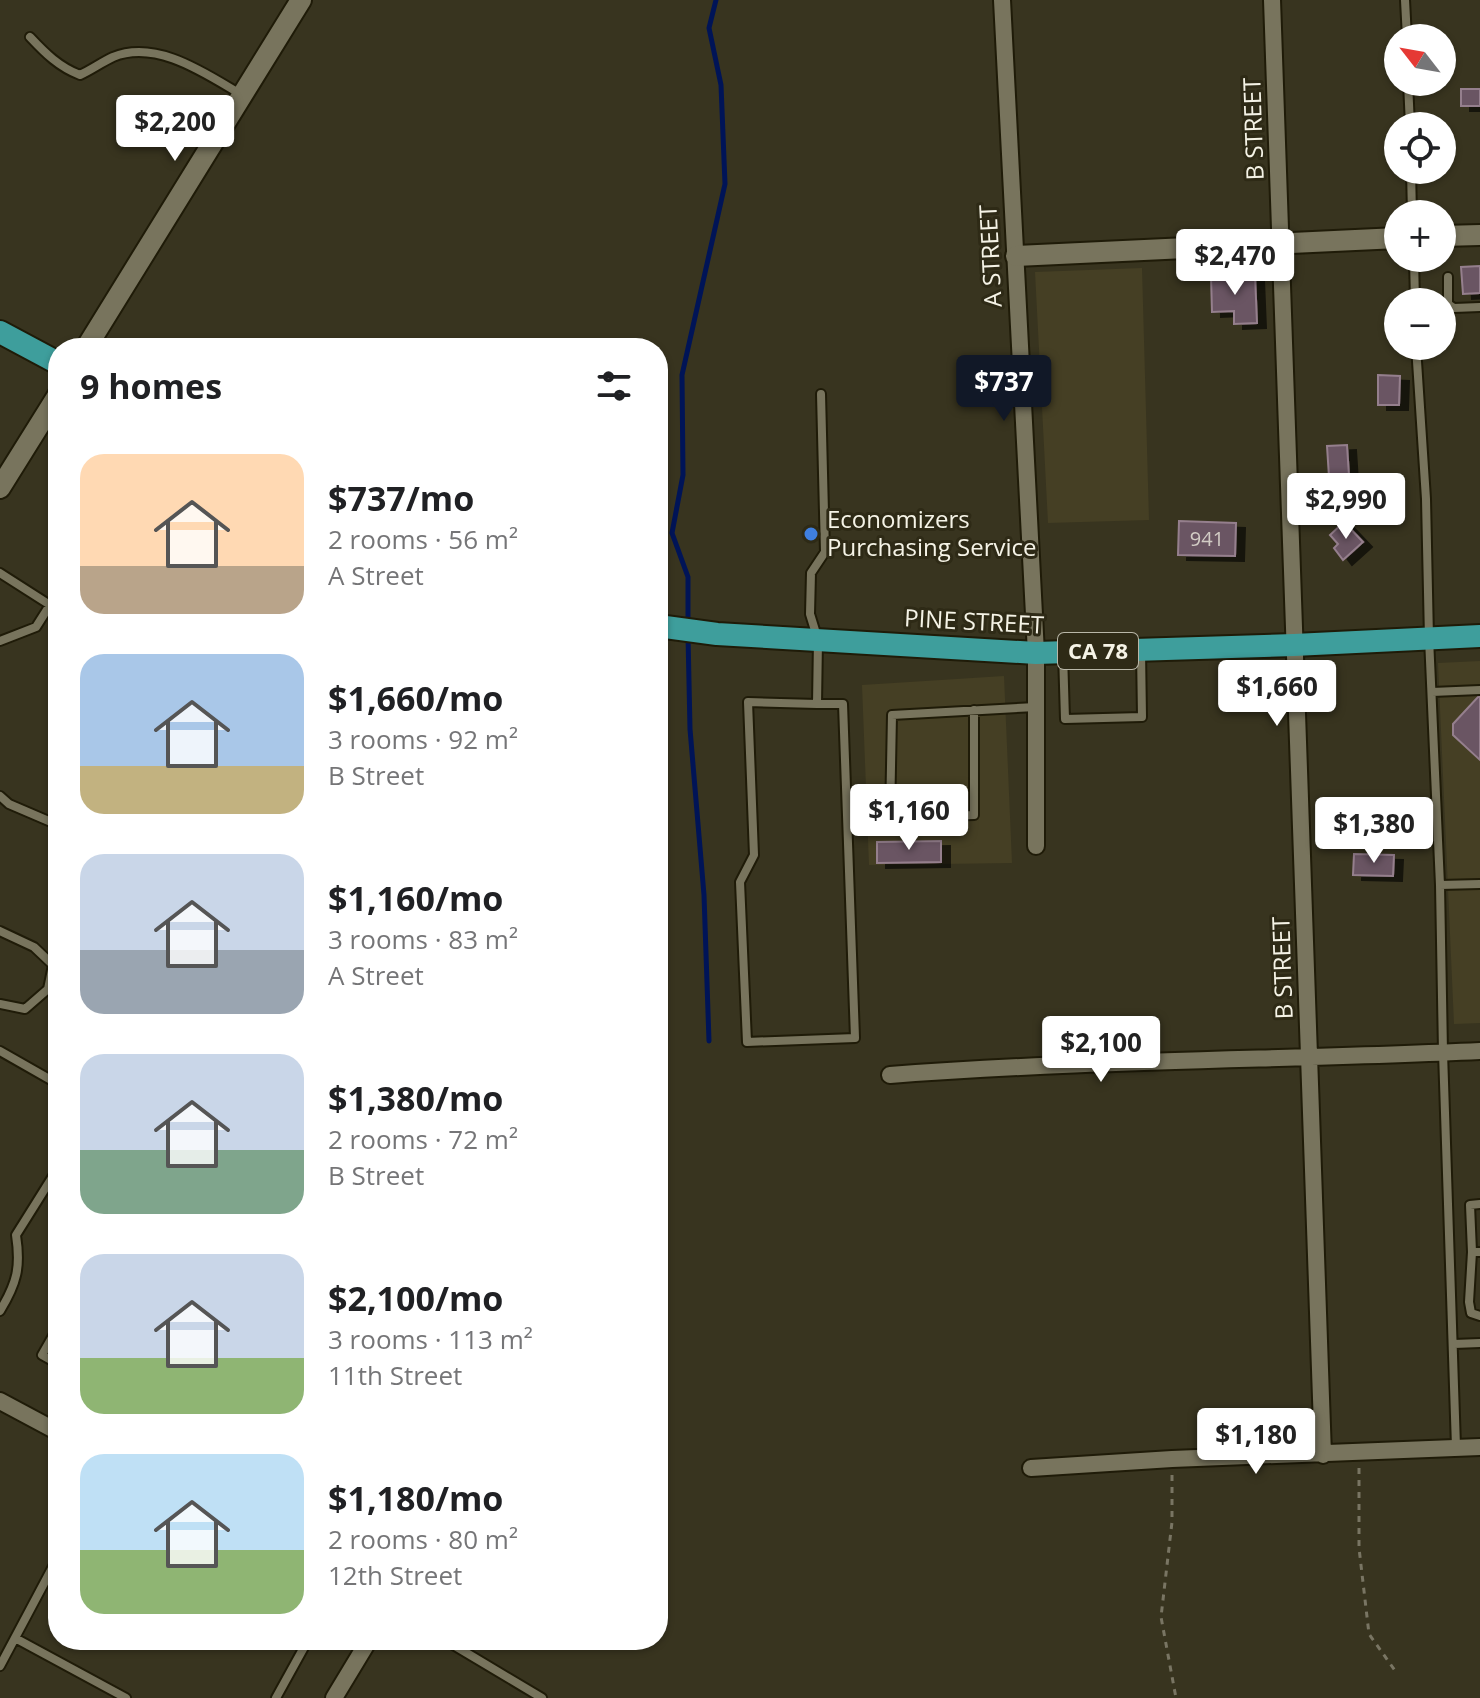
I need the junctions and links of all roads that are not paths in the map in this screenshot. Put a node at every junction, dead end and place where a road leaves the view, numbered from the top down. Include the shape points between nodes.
1 (301, 0) edge
2 (1002, 0) edge
3 (1272, 0) edge
4 (1405, 0) edge
5 (1406, 24) edge
6 (30, 37) dead end
7 (243, 95) junction
8 (1480, 235) edge
9 (1456, 236) edge
10 (1384, 239) edge
11 (1283, 245) junction
12 (1016, 256) junction
13 (1448, 277) dead end
14 (1480, 307) edge
15 (0, 332) edge
16 (92, 338) edge
17 (48, 358) edge
18 (1417, 360) edge
19 (821, 394) dead end
20 (48, 411) edge
21 (0, 488) edge
22 (0, 573) edge
23 (48, 604) edge
24 (48, 608) edge
25 (668, 627) edge
26 (1480, 636) edge
27 (1429, 638) junction
28 (818, 640) junction
29 (0, 641) edge
30 (1294, 645) junction
31 (1141, 650) junction
32 (1063, 652) junction
33 (1036, 653) junction
34 (1480, 690) edge
35 (1432, 692) junction
36 (817, 704) junction
37 (1036, 707) junction
38 (974, 710) junction
39 (0, 796) edge
40 (48, 821) edge
41 (1036, 846) dead end
42 (1480, 884) edge
43 (1440, 885) junction
44 (0, 931) edge
45 (48, 960) edge
46 (48, 989) edge
47 (0, 1004) edge
48 (0, 1051) edge
49 (1480, 1051) edge
50 (1443, 1052) junction
51 (1310, 1058) junction
52 (890, 1075) dead end
53 (48, 1078) edge
54 (48, 1184) edge
55 (1480, 1204) edge
56 (1476, 1252) edge
57 (0, 1311) edge
58 (1480, 1316) edge
59 (1480, 1343) edge
60 (1454, 1344) junction
61 (0, 1401) edge
62 (48, 1427) edge
63 (1456, 1447) junction
64 (1480, 1447) edge
65 (1323, 1455) junction
66 (1031, 1468) dead end
67 (48, 1576) edge
68 (15, 1638) junction
69 (302, 1650) edge
70 (363, 1650) edge
71 (462, 1650) edge
72 (0, 1666) edge
73 (126, 1698) edge
74 (276, 1698) edge
75 (334, 1698) edge
76 (542, 1698) edge

1 - 7 street
2 - 12 street, A STREET
3 - 11 street, B STREET
4 - 5 lane
6 - 7 lane via 80,75 116,56 151,53 185,62
7 - 16 street
8 - 9 street
10 - 11 street
11 - 12 street
11 - 30 street, B STREET
12 - 33 street, A STREET
13 - 14 lane via 1448,304
15 - 17 main road
18 - 27 lane
19 - 28 lane via 825,552 811,573 810,614
20 - 21 street
22 - 23 lane
24 - 29 lane via 36,627
25 - 28 main road, PINE STREET / CA 78
26 - 27 main road, PINE STREET / CA 78
27 - 30 main road, PINE STREET / CA 78
27 - 35 lane
28 - 33 main road, PINE STREET / CA 78
28 - 36 lane
30 - 31 main road, PINE STREET / CA 78
30 - 51 street, B STREET
31 - 32 main road, PINE STREET / CA 78
31 - 32 lane via 1142,717 1065,719
32 - 33 main road, PINE STREET / CA 78
33 - 37 street, A STREET
34 - 35 lane
35 - 43 lane
36 - 36 lane via 748,702 754,855 740,882 747,1042 855,1038 843,704
37 - 38 lane
37 - 41 street, A STREET
38 - 38 lane via 892,715 890,818 974,815
39 - 40 lane
42 - 43 lane
43 - 50 lane
44 - 45 lane via 34,947
46 - 47 lane via 25,1009
48 - 53 lane
49 - 50 street
50 - 51 street
50 - 60 lane
51 - 52 street
51 - 65 street, B STREET
54 - 57 lane via 16,1235 14,1287
55 - 56 lane via 1470,1205
56 - 58 lane via 1469,1302 1471,1313
59 - 60 lane
60 - 63 lane
61 - 62 street
63 - 64 street
63 - 65 street
65 - 66 street
67 - 68 lane
68 - 72 lane
68 - 73 lane
69 - 74 lane
70 - 75 street
71 - 76 lane

